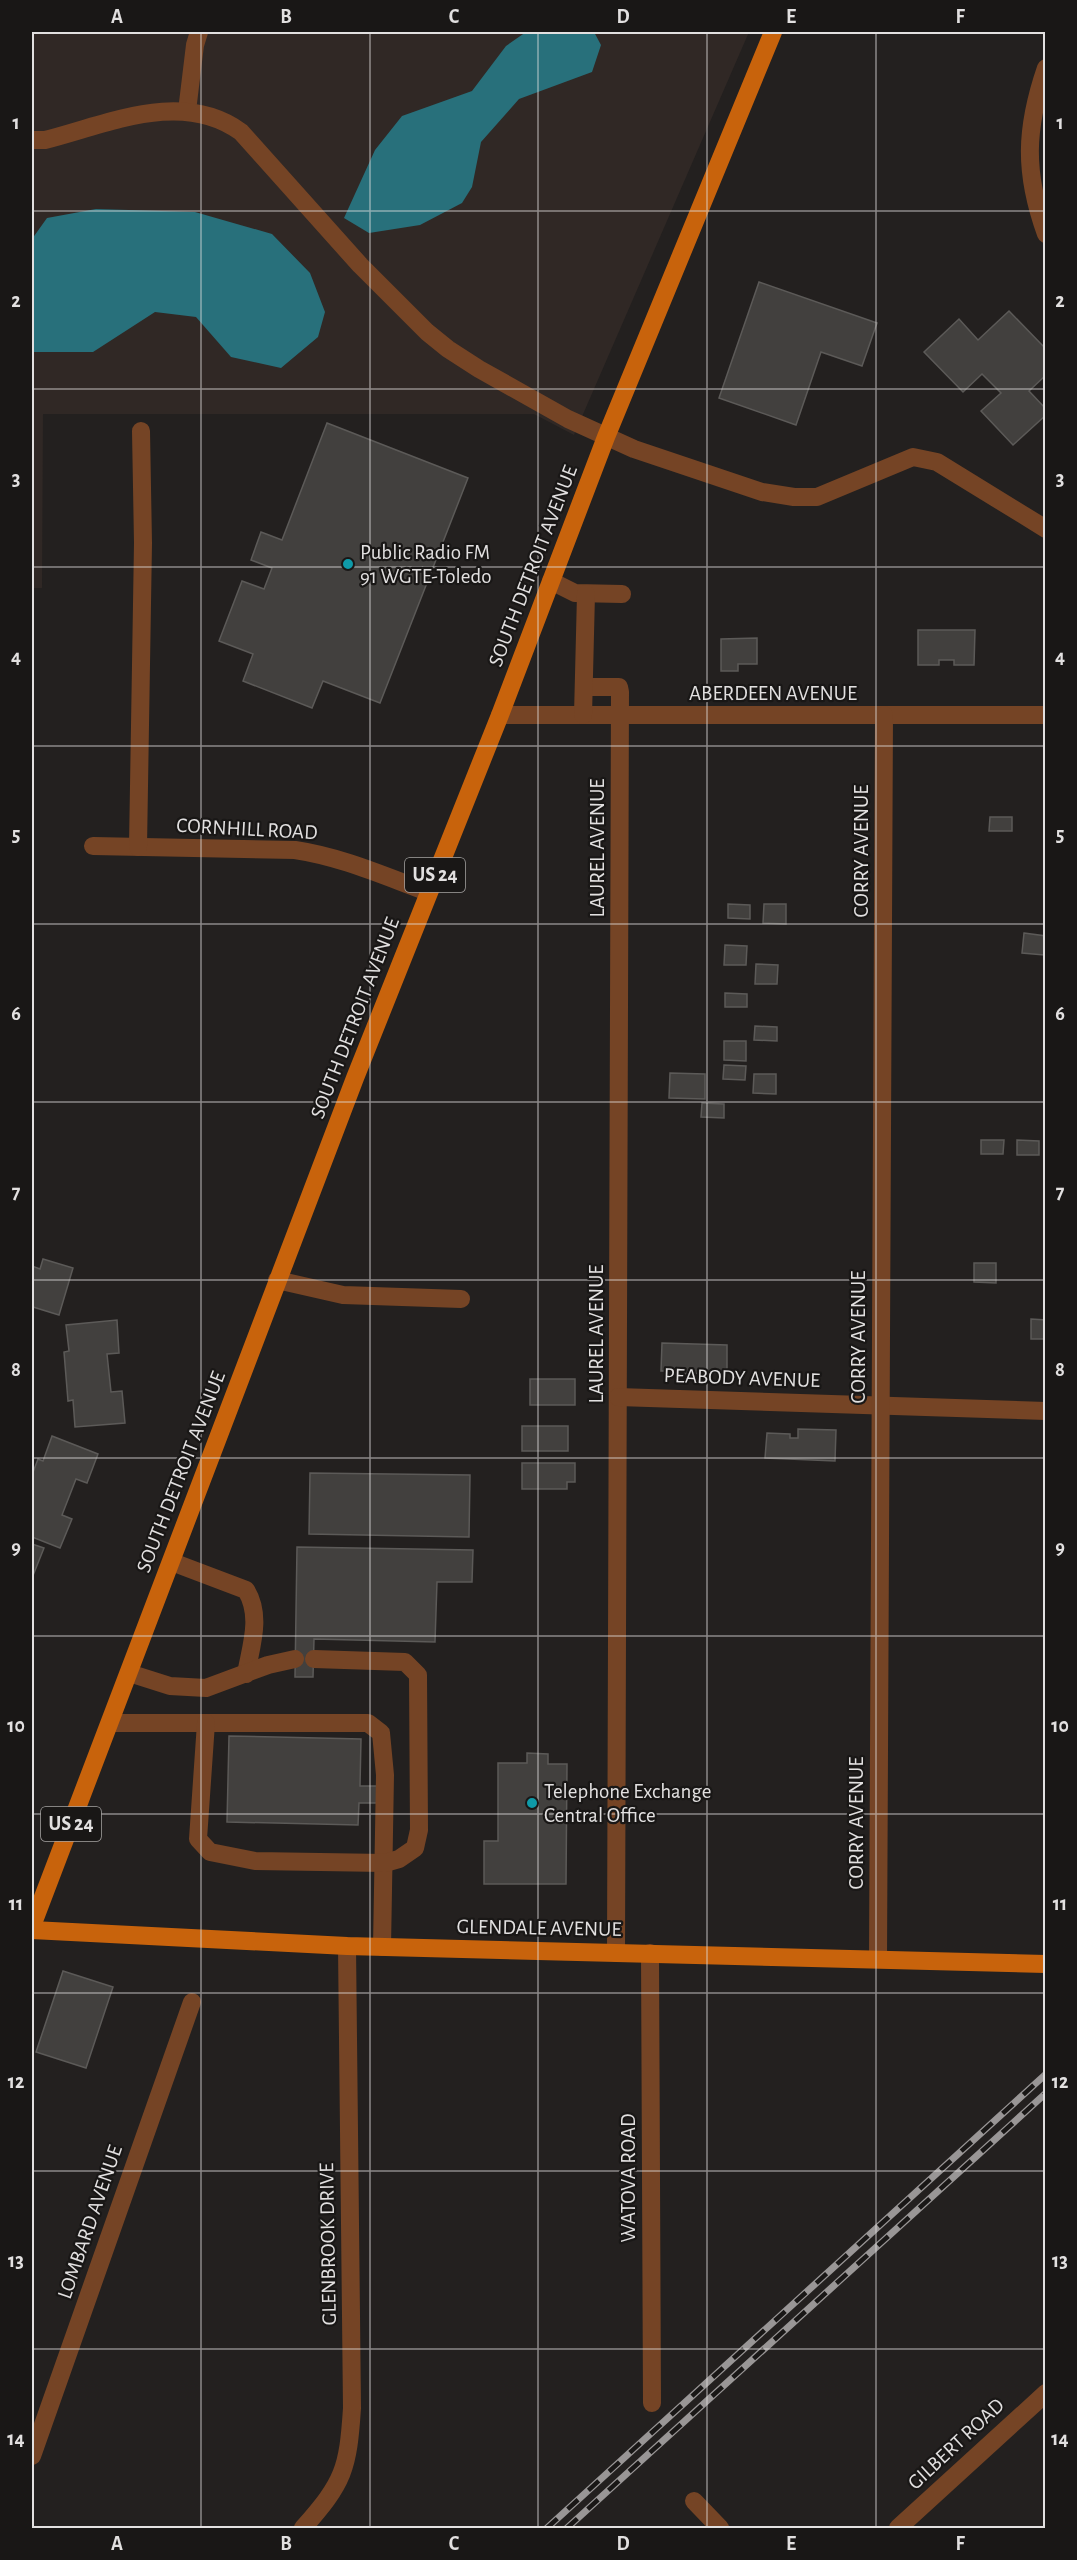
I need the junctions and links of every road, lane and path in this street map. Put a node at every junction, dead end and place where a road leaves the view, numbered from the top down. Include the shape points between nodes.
1 (199, 32) edge
2 (773, 32) edge
3 (1046, 68) edge
4 (186, 111) junction
5 (32, 140) edge
6 (1041, 204) edge
7 (1046, 234) edge
8 (141, 431) dead end
9 (606, 436) junction
10 (1046, 529) edge
11 (551, 581) junction
12 (586, 594) junction
13 (622, 594) dead end
14 (584, 687) junction
15 (500, 715) junction
16 (583, 715) junction
17 (620, 715) junction
18 (884, 715) junction
19 (1046, 715) edge
20 (93, 846) dead end
21 (138, 847) junction
22 (428, 892) junction
23 (277, 1280) junction
24 (461, 1299) dead end
25 (618, 1397) junction
26 (880, 1405) junction
27 (1046, 1411) edge
28 (172, 1562) junction
29 (295, 1659) dead end
30 (314, 1659) dead end
31 (129, 1673) junction
32 (246, 1674) junction
33 (110, 1723) junction
34 (206, 1723) junction
35 (385, 1863) junction
36 (32, 1928) edge
37 (347, 1946) junction
38 (382, 1947) junction
39 (616, 1953) junction
40 (650, 1953) junction
41 (878, 1959) junction
42 (1046, 1964) edge
43 (192, 2002) dead end
44 (1046, 2393) edge
45 (652, 2403) dead end
46 (32, 2457) edge
47 (694, 2500) dead end
48 (303, 2529) edge
49 (720, 2529) edge
50 (898, 2529) edge

1 - 4 street
2 - 9 main road, SOUTH DETROIT AVENUE / US 24
3 - 6 street via 1029,134 1028,156
4 - 5 street via 158,111
4 - 9 street via 210,115 241,132 360,265 448,350 568,419
6 - 7 street
8 - 21 street
9 - 10 street via 762,492 794,498 817,498 913,457 937,462
9 - 11 main road, SOUTH DETROIT AVENUE / US 24
11 - 12 street
11 - 15 main road, SOUTH DETROIT AVENUE / US 24
12 - 13 street
12 - 14 street
14 - 16 street
14 - 17 street, LAUREL AVENUE via 620,687
15 - 16 street, ABERDEEN AVENUE
15 - 22 main road, SOUTH DETROIT AVENUE / US 24
16 - 17 street, ABERDEEN AVENUE
17 - 18 street, ABERDEEN AVENUE
17 - 25 street, LAUREL AVENUE
18 - 19 street, ABERDEEN AVENUE
18 - 26 street, CORRY AVENUE
20 - 21 street, CORNHILL ROAD
21 - 22 street, CORNHILL ROAD via 304,851 346,861
22 - 23 main road, SOUTH DETROIT AVENUE / US 24
23 - 24 street via 343,1295
23 - 28 main road, SOUTH DETROIT AVENUE / US 24
25 - 26 street, PEABODY AVENUE
25 - 39 street, LAUREL AVENUE
26 - 27 street, PEABODY AVENUE
26 - 41 street, CORRY AVENUE
28 - 31 main road, SOUTH DETROIT AVENUE / US 24
28 - 32 street via 246,1590 252,1599 254,1632
29 - 32 street
30 - 35 street via 405,1662 418,1675 417,1843 408,1854
31 - 32 street via 185,1688 206,1688
31 - 33 main road, SOUTH DETROIT AVENUE / US 24
33 - 34 street
33 - 36 main road, SOUTH DETROIT AVENUE / US 24
34 - 35 street via 368,1722 381,1733
34 - 35 street via 198,1839 210,1852 255,1861
35 - 38 street
36 - 37 main road, GLENDALE AVENUE
37 - 38 main road, GLENDALE AVENUE
37 - 48 street, GLENBROOK DRIVE via 352,2396 349,2447 337,2487
38 - 39 main road, GLENDALE AVENUE
39 - 40 main road, GLENDALE AVENUE
40 - 41 main road, GLENDALE AVENUE
40 - 45 street, WATOVA ROAD
41 - 42 main road, GLENDALE AVENUE
43 - 46 street, LOMBARD AVENUE
44 - 50 street, GILBERT ROAD
47 - 49 street

